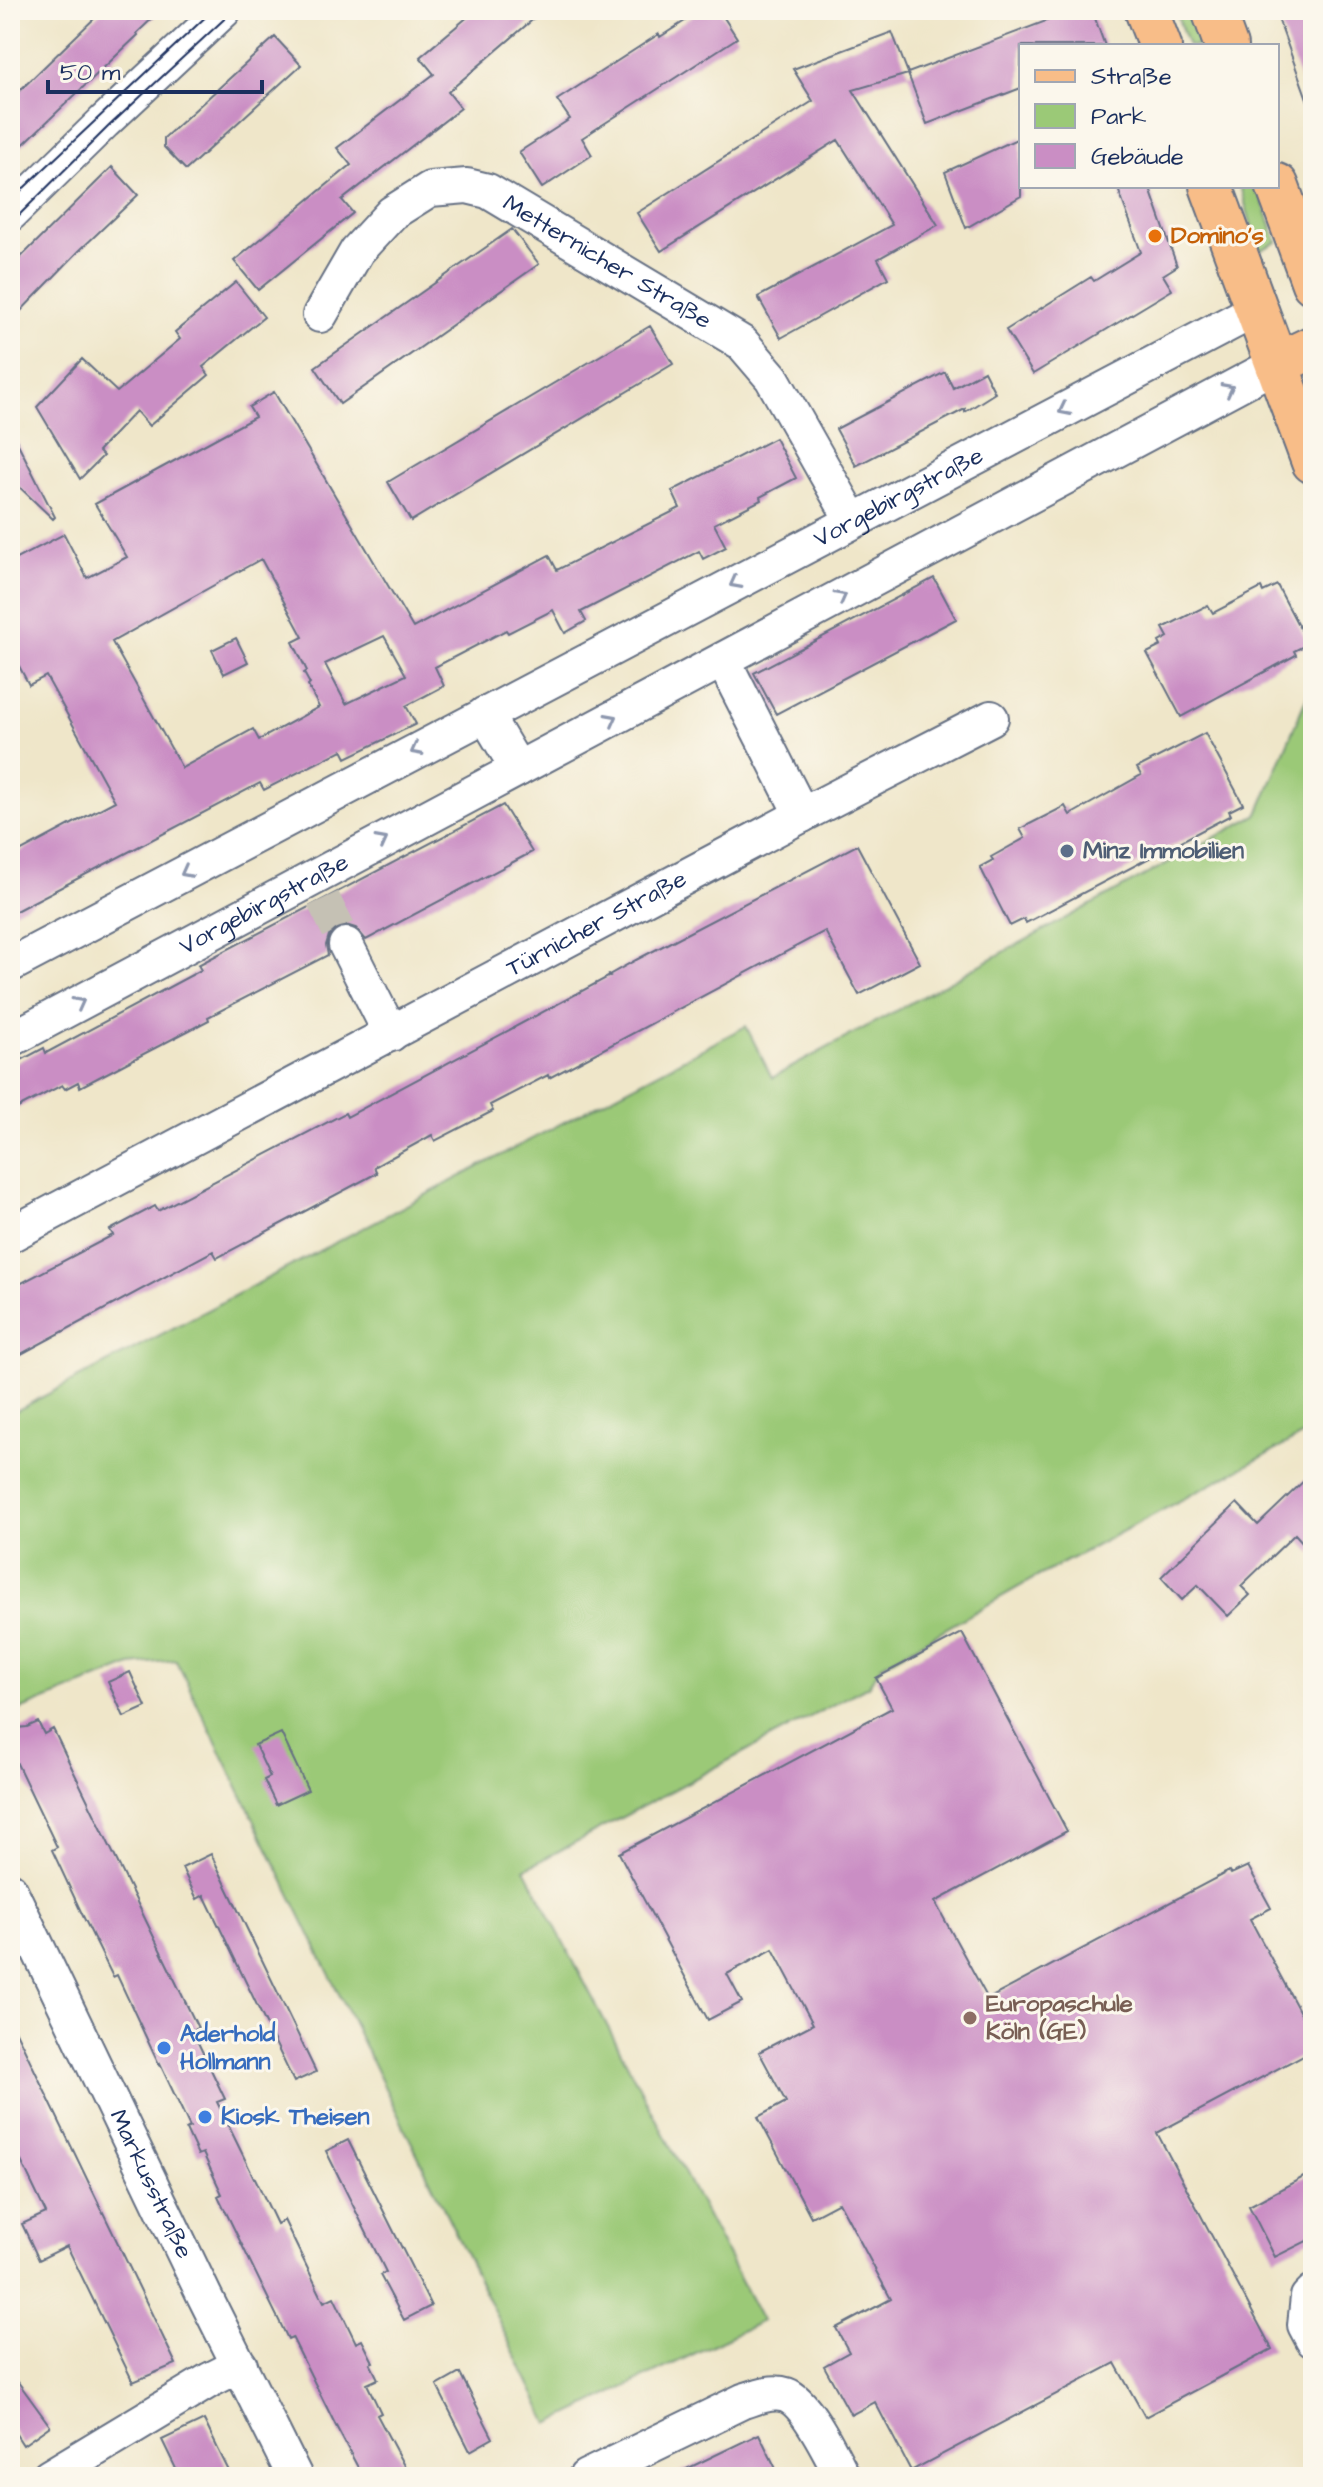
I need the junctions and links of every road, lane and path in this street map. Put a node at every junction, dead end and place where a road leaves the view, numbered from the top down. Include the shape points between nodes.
1 (224, 10) edge
2 (1146, 10) edge
3 (1213, 10) edge
4 (1159, 44) edge
5 (1225, 44) edge
6 (1212, 188) edge
7 (1278, 188) edge
8 (10, 214) edge
9 (1313, 281) edge
10 (1257, 309) junction
11 (320, 315) dead end
12 (1295, 355) edge
13 (1313, 462) edge
14 (853, 521) junction
15 (723, 660) junction
16 (485, 714) junction
17 (991, 718) dead end
18 (518, 769) junction
19 (802, 815) junction
20 (346, 945) tunnel mouth
21 (10, 965) edge
22 (391, 1034) junction
23 (10, 1040) edge
24 (10, 1235) edge
25 (10, 1890) edge
26 (1313, 2292) edge
27 (1313, 2340) edge
28 (240, 2365) junction
29 (49, 2477) edge
30 (295, 2477) edge
31 (586, 2477) edge
32 (843, 2477) edge

1 - 8 street
2 - 4 main road
3 - 5 main road
6 - 10 main road
7 - 9 main road
9 - 10 main road, Vorgebirgstraße
10 - 12 main road
10 -> 14 street, Vorgebirgstraße
11 - 14 street, Metternicher Straße via 357,251 392,213 430,189 467,186 488,191 742,343 772,378
12 - 13 main road
15 -> 12 street, Vorgebirgstraße
14 -> 16 street, Vorgebirgstraße
18 -> 15 street, Vorgebirgstraße
15 - 19 street
16 - 18 street
16 -> 21 street, Vorgebirgstraße
17 - 19 street, Türnicher Straße
23 -> 18 street, Vorgebirgstraße via 318,888
19 - 22 street, Türnicher Straße
20 - 22 street
22 - 24 street, Türnicher Straße
25 - 28 street, Markusstraße
26 - 27 street via 1305,2325
28 - 29 street
28 - 30 street, Markusstraße
31 - 32 street via 770,2393 787,2395 799,2405

